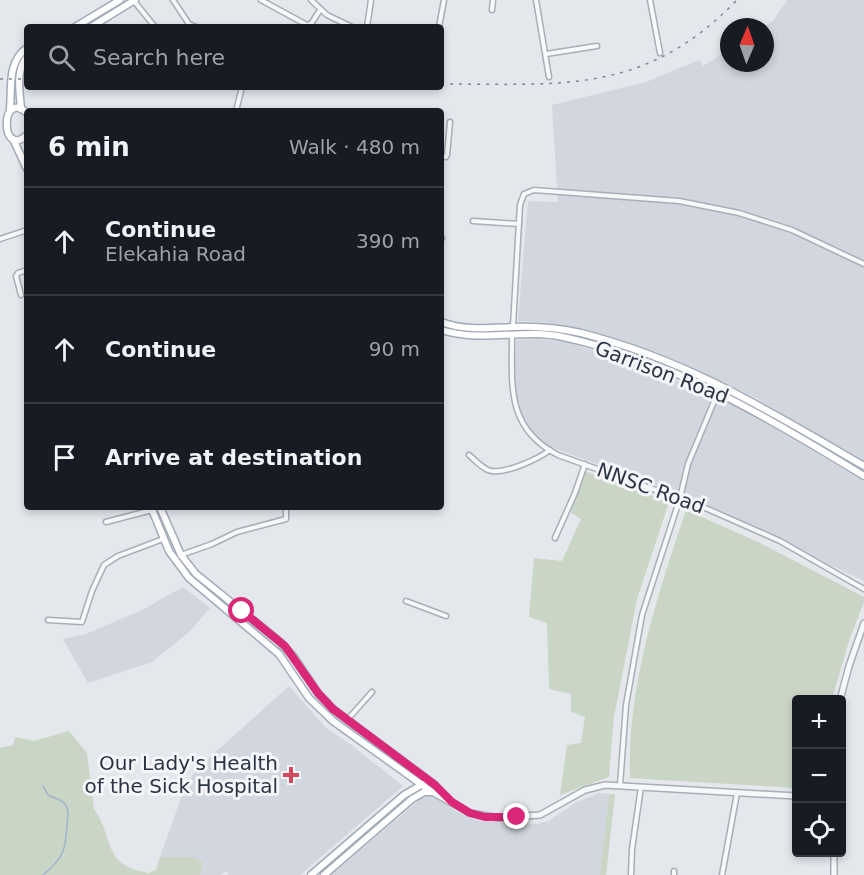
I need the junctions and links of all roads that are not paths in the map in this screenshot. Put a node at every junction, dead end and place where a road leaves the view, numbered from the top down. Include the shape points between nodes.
1 (120, 0) edge
2 (135, 0) edge
3 (173, 0) edge
4 (261, 0) edge
5 (311, 0) edge
6 (371, 0) edge
7 (444, 0) edge
8 (493, 0) edge
9 (536, 0) edge
10 (650, 0) edge
11 (320, 10) junction
12 (492, 10) dead end
13 (80, 24) edge
14 (96, 24) edge
15 (153, 24) edge
16 (189, 24) edge
17 (306, 24) edge
18 (311, 24) edge
19 (346, 24) edge
20 (367, 24) edge
21 (440, 24) edge
22 (597, 46) dead end
23 (24, 51) edge
24 (660, 53) dead end
25 (546, 54) junction
26 (24, 62) edge
27 (549, 77) dead end
28 (241, 90) edge
29 (237, 108) edge
30 (24, 111) edge
31 (5, 112) edge
32 (450, 122) dead end
33 (2, 134) edge
34 (24, 138) edge
35 (14, 140) junction
36 (444, 157) edge
37 (24, 162) edge
38 (473, 221) dead end
39 (519, 224) junction
40 (24, 231) edge
41 (0, 239) edge
42 (864, 264) edge
43 (24, 271) edge
44 (21, 295) dead end
45 (444, 323) edge
46 (513, 327) junction
47 (444, 331) edge
48 (512, 336) junction
49 (718, 392) junction
50 (550, 450) junction
51 (469, 455) dead end
52 (585, 464) junction
53 (864, 466) edge
54 (864, 476) edge
55 (680, 498) junction
56 (148, 510) edge
57 (152, 510) edge
58 (161, 510) edge
59 (286, 510) edge
60 (106, 522) dead end
61 (555, 538) dead end
62 (163, 539) junction
63 (182, 555) junction
64 (864, 589) edge
65 (406, 601) dead end
66 (446, 616) dead end
67 (48, 620) dead end
68 (864, 623) edge
69 (372, 692) dead end
70 (841, 695) edge
71 (347, 720) junction
72 (418, 772) junction
73 (406, 775) junction
74 (420, 784) junction
75 (620, 785) junction
76 (642, 786) junction
77 (433, 788) junction
78 (737, 793) junction
79 (404, 795) junction
80 (792, 796) edge
81 (412, 799) junction
82 (834, 857) edge
83 (310, 875) edge
84 (324, 875) edge
85 (631, 875) edge
86 (722, 875) edge
87 (834, 875) edge

1 - 13 main road
2 - 14 main road
2 - 15 street
3 - 16 street
4 - 17 street
5 - 11 street
6 - 20 street
7 - 21 street
8 - 12 street
9 - 25 street
10 - 24 street
11 - 18 street
11 - 19 street
22 - 25 street
23 - 31 main road via 13,69
25 - 27 street
26 - 30 main road via 20,74
28 - 29 street
30 - 31 main road
31 - 33 main road via 0,123
32 - 36 street
33 - 35 main road
34 - 35 main road
35 - 37 main road
38 - 39 street
39 - 42 street via 522,198 534,190 679,201 756,217
39 - 46 street
40 - 41 street
43 - 44 street via 16,276
45 - 46 main road, Garrison Road via 479,330
46 - 53 main road, Garrison Road via 581,333 705,376
47 - 48 main road, Garrison Road via 470,336
48 - 49 main road, Garrison Road via 562,337 622,354
48 - 50 street, NNSC Road via 512,387 518,414 533,437
49 - 54 main road, Garrison Road
49 - 55 street via 688,464
50 - 51 street via 528,462 497,471 485,468
50 - 52 street, NNSC Road
52 - 55 street, NNSC Road
52 - 61 street
55 - 64 street, NNSC Road via 780,542
55 - 75 street via 638,634 626,705
56 - 60 street
57 - 62 main road
58 - 63 main road
59 - 63 street via 284,520 237,532
62 - 67 street via 104,566 82,622
62 - 73 main road via 189,578 279,654 320,709
63 - 71 main road via 196,574 279,640 318,693
65 - 66 street
68 - 70 street
69 - 71 street
71 - 72 main road
72 - 74 main road
72 - 77 main road
73 - 74 main road
73 - 79 main road
74 - 77 main road
74 - 79 main road
74 - 81 main road
75 - 76 street
75 - 77 street via 585,790 531,817 485,817 470,813
76 - 78 street
76 - 85 street
77 - 81 main road
78 - 80 street
78 - 86 street
79 - 83 main road
81 - 84 main road
82 - 87 street

